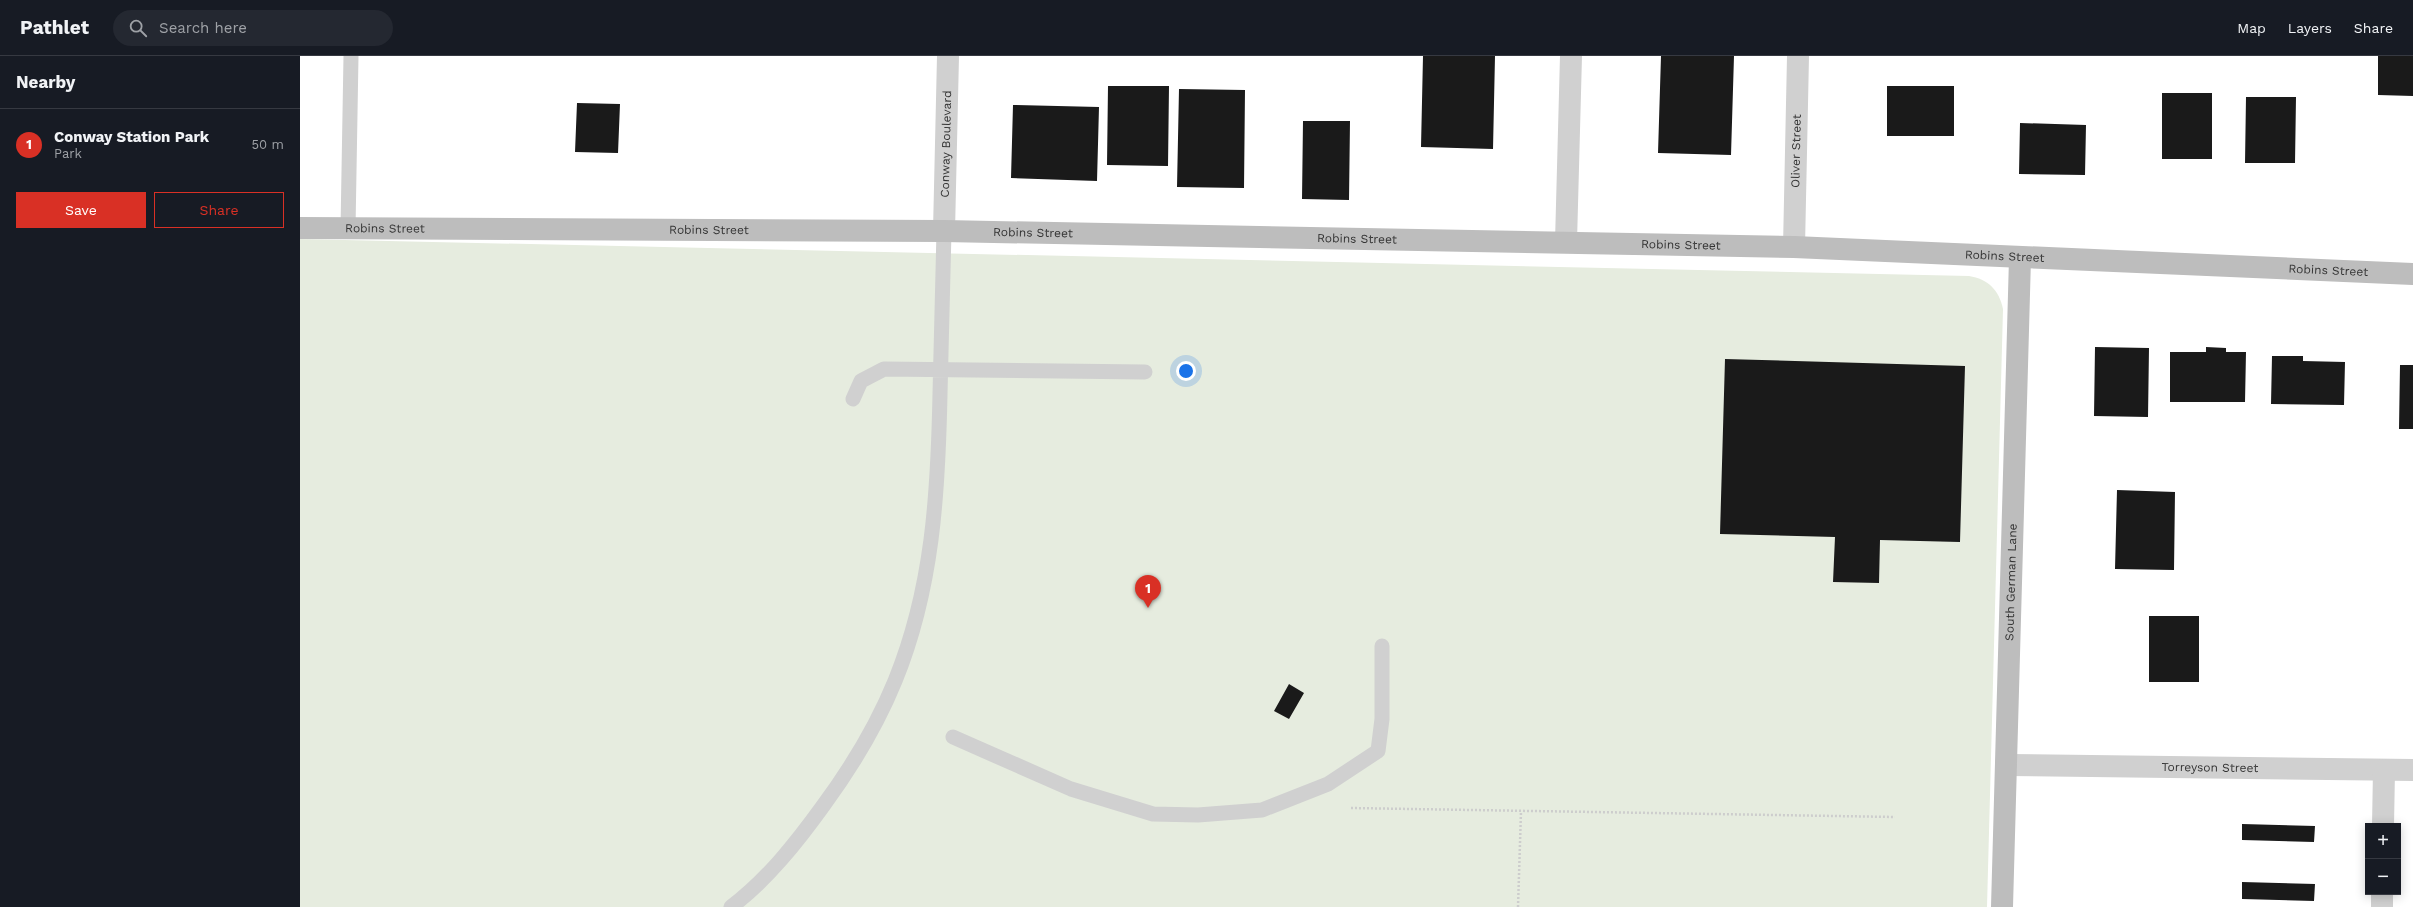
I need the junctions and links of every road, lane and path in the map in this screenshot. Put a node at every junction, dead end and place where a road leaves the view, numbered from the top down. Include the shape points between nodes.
1 (351, 56) edge
2 (948, 56) edge
3 (1572, 56) edge
4 (1798, 56) edge
5 (300, 228) edge
6 (348, 229) junction
7 (944, 231) junction
8 (1566, 242) junction
9 (1794, 247) junction
10 (2020, 258) junction
11 (2413, 274) edge
12 (941, 369) junction
13 (1145, 372) dead end
14 (853, 399) dead end
15 (1382, 646) dead end
16 (953, 737) dead end
17 (2007, 765) junction
18 (2384, 770) junction
19 (2413, 770) edge
20 (1351, 808) dead end
21 (1521, 811) junction
22 (1895, 817) dead end
23 (2383, 823) edge
24 (2382, 895) edge
25 (731, 907) edge
26 (1518, 907) edge
27 (2002, 907) edge
28 (2382, 907) edge

1 - 6 lane
2 - 7 street, Conway Boulevard
3 - 8 street
4 - 9 street, Oliver Street
5 - 6 street, Robins Street
6 - 7 street, Robins Street
7 - 8 street, Robins Street
7 - 12 lane
8 - 9 street, Robins Street
9 - 10 street, Robins Street
10 - 11 street, Robins Street
10 - 17 street, South German Lane
12 - 13 lane
12 - 14 lane via 884,369 861,381
12 - 25 lane via 937,492 931,546 915,621 895,681 860,750 832,795 787,852
15 - 16 lane via 1382,719 1378,751 1328,784 1262,810 1198,815 1153,814 1071,789
17 - 18 street, Torreyson Street
17 - 27 street, South German Lane
18 - 19 street, Torreyson Street
18 - 23 street
20 - 21 path
21 - 22 path
21 - 26 path
24 - 28 street

